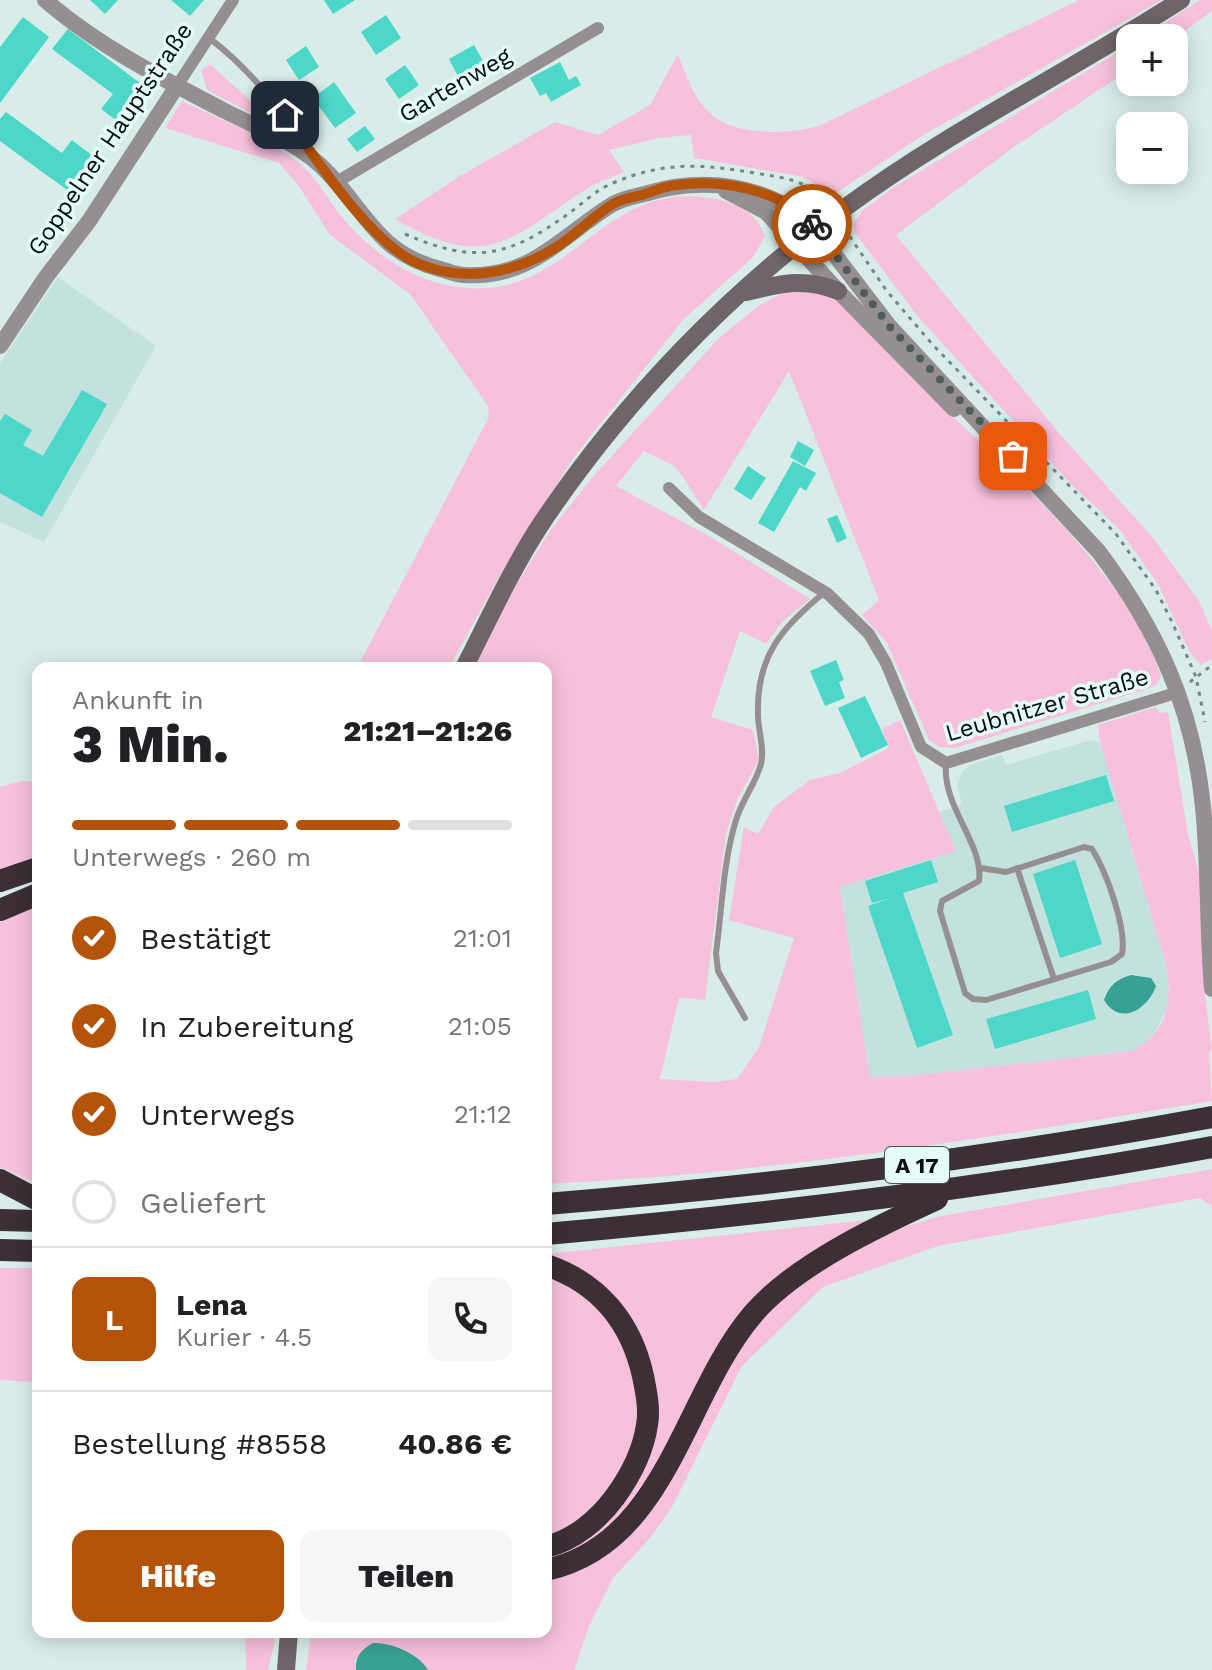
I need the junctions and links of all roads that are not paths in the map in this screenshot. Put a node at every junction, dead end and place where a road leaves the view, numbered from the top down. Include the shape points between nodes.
1 (45, 0) edge
2 (233, 0) edge
3 (1181, 0) edge
4 (598, 28) dead end
5 (208, 37) junction
6 (177, 86) junction
7 (319, 164) junction
8 (335, 183) junction
9 (706, 185) junction
10 (816, 229) junction
11 (796, 245) junction
12 (838, 291) junction
13 (743, 293) junction
14 (0, 346) edge
15 (1013, 456) junction
16 (669, 488) dead end
17 (825, 592) junction
18 (467, 662) edge
19 (1179, 692) junction
20 (946, 763) junction
21 (981, 868) junction
22 (1017, 868) junction
23 (32, 870) edge
24 (0, 881) edge
25 (32, 897) edge
26 (0, 910) edge
27 (1054, 979) junction
28 (1212, 989) edge
29 (745, 1018) dead end
30 (1212, 1117) edge
31 (1212, 1147) edge
32 (0, 1180) edge
33 (957, 1190) junction
34 (32, 1197) edge
35 (552, 1203) edge
36 (0, 1220) edge
37 (32, 1221) edge
38 (552, 1233) edge
39 (0, 1250) edge
40 (32, 1251) edge
41 (552, 1268) edge
42 (552, 1544) edge
43 (552, 1569) edge
44 (289, 1638) edge
45 (286, 1670) edge

1 - 6 street
2 - 5 street, Goppelner Hauptstraße
3 - 10 main road via 913,161
4 - 8 street, Gartenweg
5 - 6 street, Goppelner Hauptstraße
5 - 7 lane via 270,96
6 - 7 street
6 - 14 street, Goppelner Hauptstraße
7 - 8 street
8 - 9 street via 386,244 416,263 462,275 503,272 555,249 615,202 676,185
9 - 10 street via 766,194
9 - 11 street via 766,212
10 - 11 main road
10 - 15 street via 890,327
11 - 12 street
11 - 13 main road
12 - 13 main road via 793,281
12 - 15 street via 960,415
13 - 18 main road via 679,354 576,475 507,580
15 - 19 street, Leubnitzer Straße via 1127,589 1159,643
16 - 17 street, Leubnitzer Straße via 699,517
17 - 20 street, Leubnitzer Straße via 869,634 921,747
17 - 29 lane via 774,641 764,667 758,713 760,766 735,821 716,953 718,971
19 - 20 street, Leubnitzer Straße
19 - 28 street, Leubnitzer Straße via 1203,805
20 - 21 lane via 944,778 953,808
21 - 22 lane via 996,873
21 - 27 lane via 979,881 942,901 940,911 965,993 986,1000
22 - 27 lane
22 - 27 lane via 1084,847 1099,860 1124,940 1122,954
23 - 24 highway
25 - 26 highway
30 - 35 highway, A 17 via 905,1167
31 - 33 highway, A 17
32 - 34 highway
33 - 38 highway, A 17
33 - 43 highway via 878,1226 807,1268 753,1314 631,1520 598,1550
36 - 37 highway
39 - 40 highway
41 - 42 highway via 601,1296 627,1328 639,1358 648,1423 629,1478 606,1508 577,1534
44 - 45 main road

